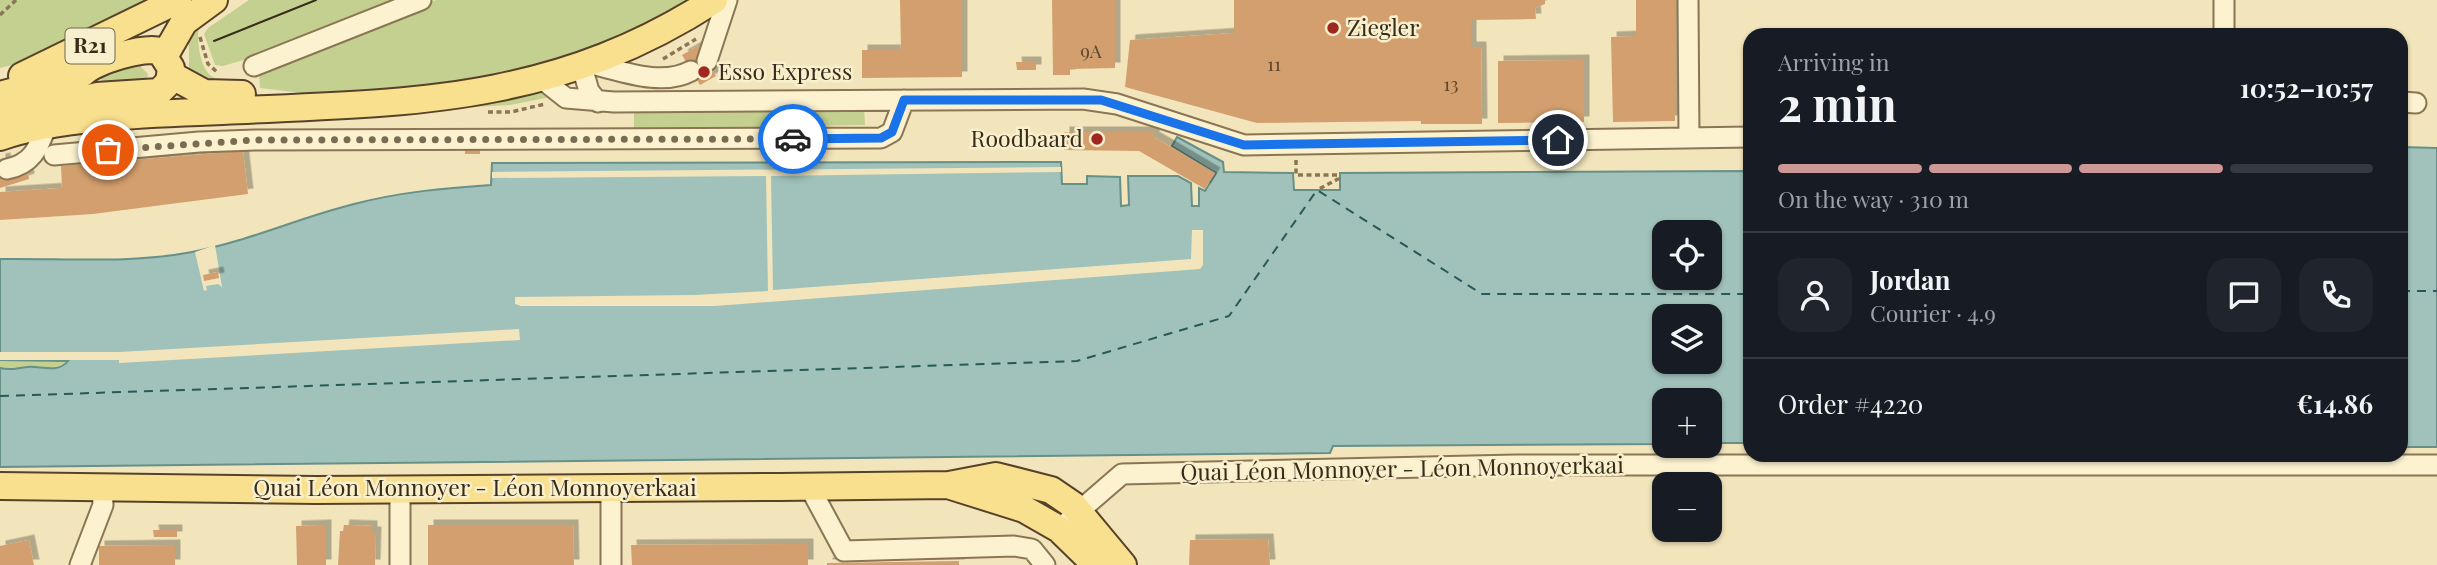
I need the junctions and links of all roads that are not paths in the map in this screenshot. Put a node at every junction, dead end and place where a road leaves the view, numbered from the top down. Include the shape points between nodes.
1 (178, 0) edge
2 (199, 0) edge
3 (215, 0) edge
4 (421, 0) edge
5 (714, 0) edge
6 (727, 0) edge
7 (1688, 0) edge
8 (2224, 0) edge
9 (2224, 28) edge
10 (168, 65) junction
11 (254, 66) dead end
12 (586, 66) junction
13 (88, 69) junction
14 (541, 79) junction
15 (0, 88) edge
16 (0, 95) edge
17 (102, 95) junction
18 (904, 100) junction
19 (598, 102) junction
20 (362, 105) junction
21 (162, 113) junction
22 (0, 120) edge
23 (46, 127) junction
24 (0, 137) edge
25 (1743, 137) edge
26 (1689, 138) junction
27 (54, 155) dead end
28 (7, 169) dead end
29 (2437, 464) edge
30 (102, 485) junction
31 (949, 485) junction
32 (0, 486) edge
33 (810, 486) junction
34 (611, 488) junction
35 (400, 489) junction
36 (1080, 512) junction
37 (1059, 529) junction
38 (80, 565) edge
39 (400, 565) edge
40 (611, 565) edge
41 (1045, 565) edge
42 (1096, 565) edge
43 (1124, 565) edge

1 - 15 main road, R21
2 - 13 main road
3 - 10 main road, R21 via 184,22
4 - 11 street
5 - 12 main road via 647,40
6 - 12 street via 699,66 680,77 663,79
7 - 26 street
8 - 9 street
10 - 13 main road via 146,48
10 - 17 main road, R21 via 159,92
10 - 20 main road via 204,93 265,94
12 - 14 main road
12 - 19 street via 589,90
13 - 16 main road
13 - 17 main road via 81,79 85,90
14 - 19 street via 566,98
14 - 20 main road via 436,100
17 - 21 main road
17 - 22 main road, R21
18 - 19 street
18 - 26 street via 1101,100 1244,145
18 - 27 street via 892,132 881,138 255,140
20 - 21 main road
21 - 23 main road
23 - 24 main road
23 - 28 street via 32,158
25 - 26 street
29 - 36 street, Quai Léon Monnoyer - Léon Monnoyerkaai via 1516,465 1122,474
30 - 32 main road, Quai Léon Monnoyer - Léon Monnoyerkaai
30 - 35 main road, Quai Léon Monnoyer - Léon Monnoyerkaai
30 - 38 street via 103,505
31 - 33 main road, Quai Léon Monnoyer - Léon Monnoyerkaai
31 - 36 main road via 996,476 1024,481 1051,490
31 - 37 main road via 1024,509
33 - 34 main road, Quai Léon Monnoyer - Léon Monnoyerkaai
33 - 41 street via 844,551 1014,546 1032,549
34 - 35 main road, Quai Léon Monnoyer - Léon Monnoyerkaai
34 - 40 street
35 - 39 street
36 - 37 street, Quai Léon Monnoyer - Léon Monnoyerkaai
36 - 43 main road
37 - 42 main road

